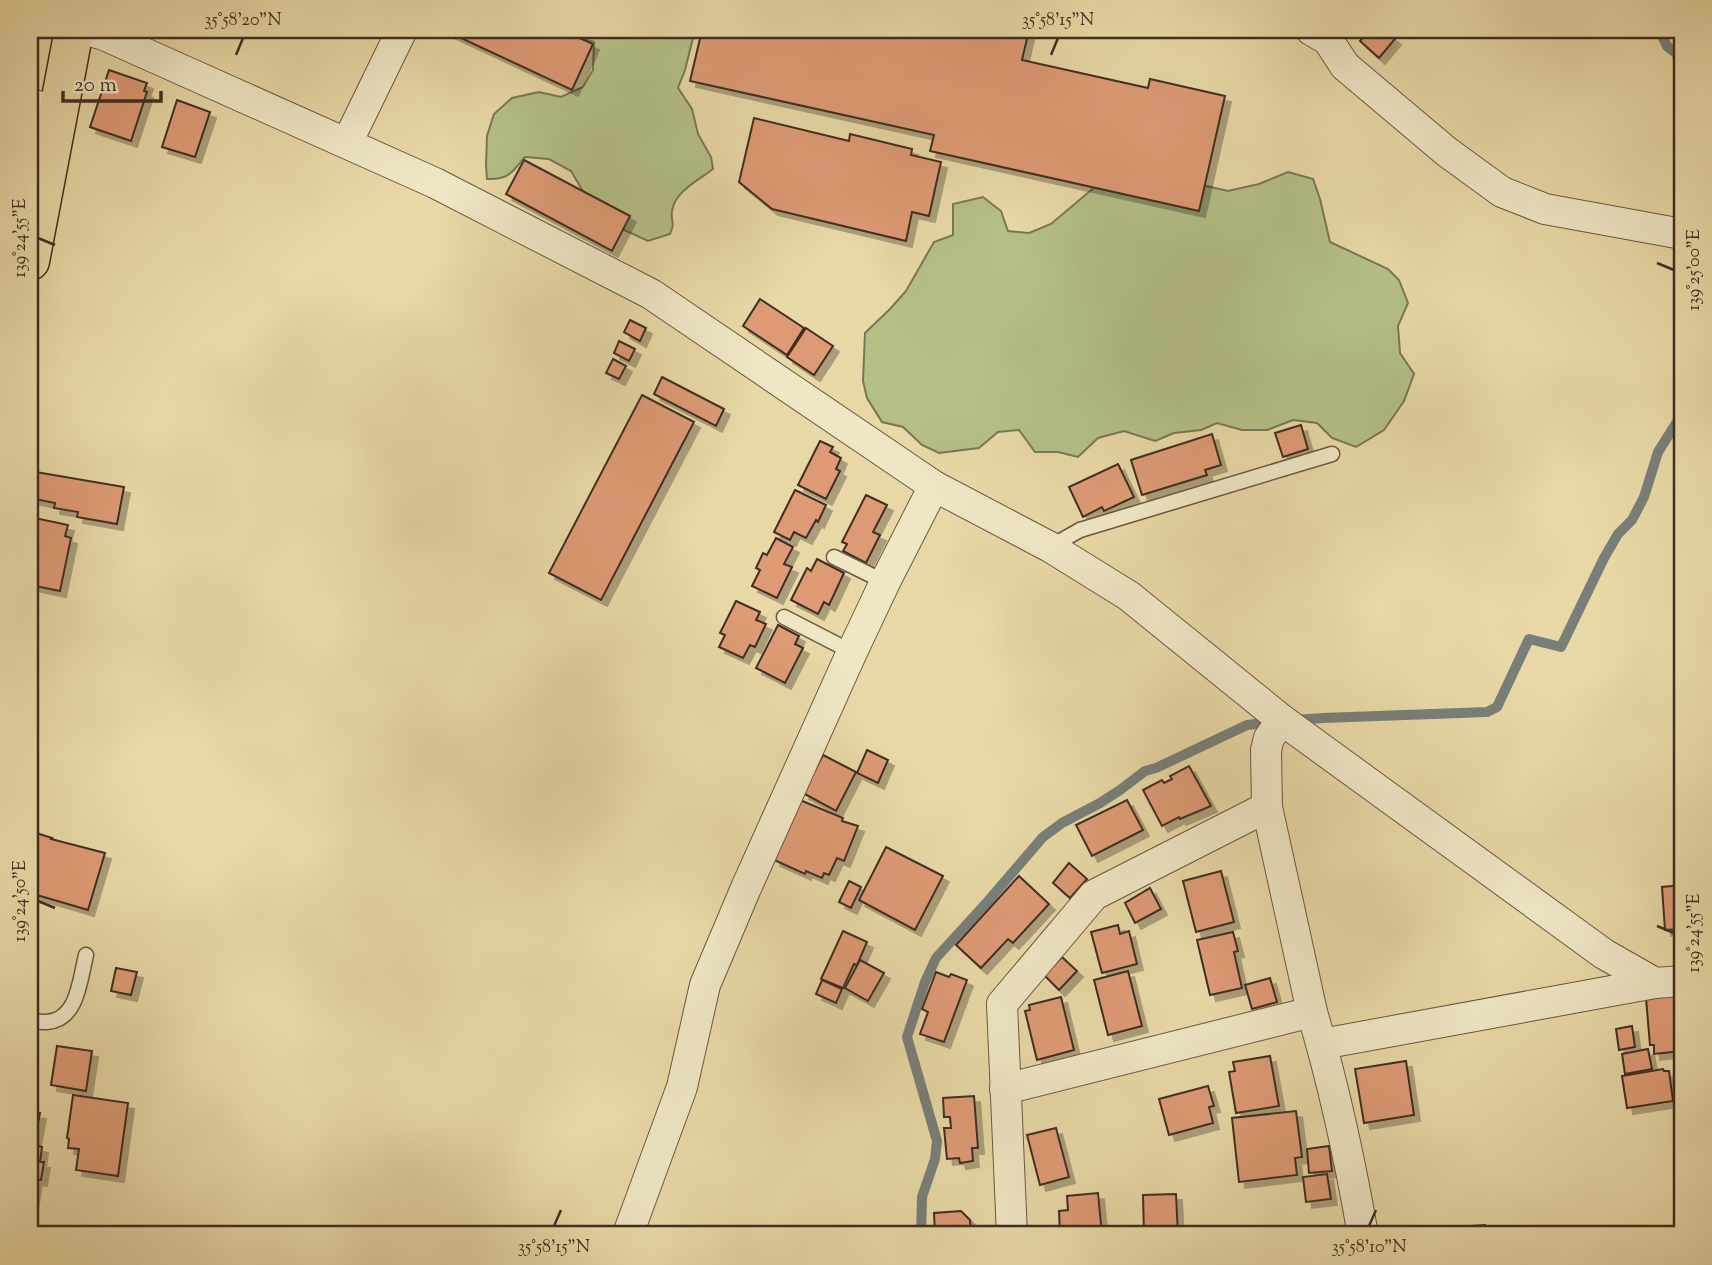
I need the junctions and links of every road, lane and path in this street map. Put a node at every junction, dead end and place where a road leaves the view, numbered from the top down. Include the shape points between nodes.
1 (74, 30) edge
2 (87, 30) edge
3 (402, 30) edge
4 (1311, 30) edge
5 (44, 107) edge
6 (347, 143) junction
7 (1682, 234) edge
8 (30, 261) edge
9 (1332, 454) dead end
10 (934, 486) junction
11 (1050, 548) junction
12 (834, 557) dead end
13 (885, 582) junction
14 (784, 617) dead end
15 (852, 652) junction
16 (1282, 720) junction
17 (1267, 807) junction
18 (86, 955) dead end
19 (1669, 982) edge
20 (1312, 1013) junction
21 (30, 1021) edge
22 (1322, 1044) junction
23 (1005, 1089) junction
24 (629, 1235) edge
25 (1012, 1235) edge
26 (1363, 1235) edge

1 - 5 main road
2 - 6 street
3 - 6 street
4 - 7 street via 1328,40 1345,66 1502,192 1545,209
5 - 8 main road
6 - 10 street via 651,294
9 - 11 lane via 1080,530
10 - 11 street
10 - 13 street
11 - 16 street via 1129,596
12 - 13 lane
13 - 15 street
14 - 15 lane
15 - 24 street via 705,985 682,1087
16 - 17 street via 1266,750
16 - 19 street via 1604,954
17 - 20 street
17 - 23 street via 1094,895 1002,1004
18 - 21 lane via 71,1009 62,1018
19 - 22 street
20 - 22 street
20 - 23 street
22 - 26 street
23 - 25 street

